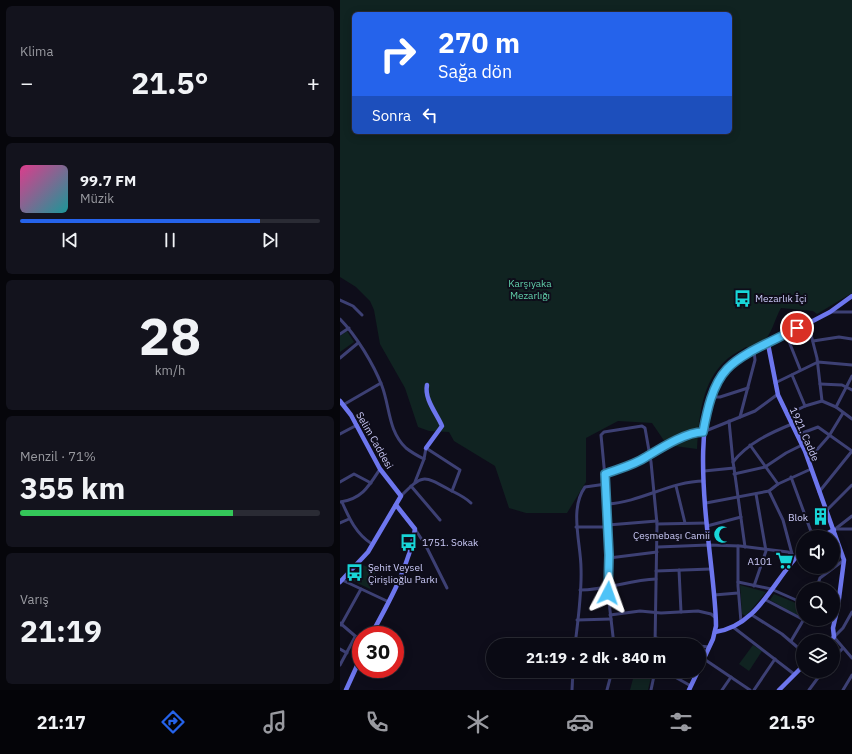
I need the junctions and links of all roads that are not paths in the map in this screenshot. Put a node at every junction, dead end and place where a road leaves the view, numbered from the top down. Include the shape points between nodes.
1 (852, 296) edge
2 (340, 300) edge
3 (830, 312) junction
4 (852, 312) edge
5 (362, 315) dead end
6 (340, 319) edge
7 (808, 323) junction
8 (349, 328) junction
9 (340, 334) edge
10 (786, 334) junction
11 (852, 339) edge
12 (813, 341) junction
13 (358, 343) junction
14 (768, 344) junction
15 (754, 351) junction
16 (340, 358) edge
17 (818, 362) junction
18 (852, 365) edge
19 (800, 369) junction
20 (792, 375) junction
21 (852, 376) edge
22 (381, 383) junction
23 (776, 383) junction
24 (427, 384) dead end
25 (820, 384) junction
26 (847, 387) junction
27 (748, 388) junction
28 (852, 390) edge
29 (778, 394) junction
30 (712, 397) junction
31 (822, 401) junction
32 (342, 403) edge
33 (805, 406) junction
34 (836, 407) junction
35 (843, 413) junction
36 (787, 415) junction
37 (740, 417) junction
38 (852, 419) edge
39 (729, 421) junction
40 (792, 424) junction
41 (357, 425) junction
42 (703, 432) junction
43 (340, 434) edge
44 (797, 435) junction
45 (829, 436) junction
46 (750, 445) junction
47 (802, 445) junction
48 (426, 448) junction
49 (852, 451) edge
50 (650, 454) junction
51 (424, 459) junction
52 (808, 460) junction
53 (733, 462) junction
54 (764, 467) junction
55 (734, 468) junction
56 (811, 468) junction
57 (380, 469) junction
58 (704, 471) junction
59 (605, 474) junction
60 (734, 474) junction
61 (791, 477) junction
62 (704, 481) junction
63 (340, 482) edge
64 (415, 482) junction
65 (371, 483) junction
66 (606, 484) junction
67 (778, 484) junction
68 (852, 485) edge
69 (411, 486) junction
70 (676, 486) junction
71 (452, 491) junction
72 (769, 491) junction
73 (819, 492) junction
74 (654, 493) junction
75 (756, 494) junction
76 (401, 496) junction
77 (738, 498) junction
78 (341, 502) edge
79 (471, 503) dead end
80 (706, 503) junction
81 (608, 504) junction
82 (396, 505) junction
83 (826, 511) junction
84 (852, 516) edge
85 (741, 517) junction
86 (349, 519) junction
87 (440, 520) dead end
88 (657, 522) junction
89 (340, 524) edge
90 (685, 524) junction
91 (707, 524) junction
92 (608, 526) junction
93 (576, 528) junction
94 (415, 529) junction
95 (852, 529) edge
96 (810, 530) edge
97 (834, 530) junction
98 (372, 544) junction
99 (708, 544) junction
100 (738, 546) junction
101 (658, 547) junction
102 (745, 547) junction
103 (840, 549) edge
104 (766, 551) junction
105 (657, 552) junction
106 (794, 555) junction
107 (609, 558) junction
108 (844, 560) junction
109 (711, 569) junction
110 (678, 570) junction
111 (656, 571) junction
112 (656, 579) junction
113 (341, 581) edge
114 (738, 582) junction
115 (819, 582) edge
116 (840, 583) edge
117 (608, 586) junction
118 (754, 586) junction
119 (447, 588) dead end
120 (361, 589) junction
121 (771, 589) junction
122 (580, 590) junction
123 (738, 593) junction
124 (714, 595) junction
125 (796, 599) edge
126 (764, 600) junction
127 (389, 602) junction
128 (681, 612) junction
129 (852, 612) edge
130 (656, 613) junction
131 (752, 614) junction
132 (796, 616) edge
133 (610, 617) junction
134 (716, 618) junction
135 (577, 620) junction
136 (742, 623) junction
137 (341, 624) edge
138 (376, 626) edge
139 (800, 626) edge
140 (734, 627) junction
141 (715, 632) junction
142 (352, 634) edge
143 (837, 634) edge
144 (576, 638) edge
145 (614, 638) edge
146 (656, 638) edge
147 (791, 641) junction
148 (352, 643) edge
149 (840, 644) edge
150 (796, 646) edge
151 (706, 647) edge
152 (709, 648) junction
153 (843, 648) junction
154 (340, 649) edge
155 (840, 651) edge
156 (347, 653) junction
157 (706, 655) edge
158 (852, 658) edge
159 (775, 659) junction
160 (706, 660) edge
161 (340, 665) edge
162 (794, 674) joint
163 (852, 675) edge
164 (352, 677) edge
165 (731, 677) junction
166 (573, 678) edge
167 (610, 678) edge
168 (653, 678) edge
169 (676, 678) edge
170 (695, 678) edge
171 (818, 678) edge
172 (690, 688) edge
173 (744, 688) edge
174 (811, 689) edge
175 (346, 690) edge
176 (572, 690) edge
177 (607, 690) edge
178 (651, 690) edge
179 (722, 690) edge
180 (750, 690) edge
181 (754, 690) edge
182 (779, 690) edge
183 (843, 690) edge

1 - 3 main road
2 - 5 street via 353,306
3 - 4 street
3 - 7 main road
6 - 8 street
7 - 10 main road
7 - 12 street
8 - 9 street
8 - 13 street
10 - 14 main road
10 - 19 street
11 - 12 street via 839,337
12 - 17 street
13 - 16 street
13 - 22 street
14 - 15 main road
14 - 23 main road, 1921. Cadde
15 - 27 street via 755,360
15 - 30 main road via 727,369
17 - 18 street
17 - 19 street
17 - 25 street
19 - 20 street
20 - 23 street
20 - 33 street
21 - 26 street
22 - 32 street
22 - 51 street via 395,434 406,448
23 - 29 main road, 1921. Cadde
24 - 48 main road via 432,405 442,426
25 - 26 street
25 - 31 street
26 - 28 street
26 - 34 street
27 - 30 street
27 - 37 street
29 - 36 main road, 1921. Cadde
29 - 37 street via 760,409
30 - 42 main road
31 - 33 street
31 - 34 street
32 - 41 main road, Selim Caddesi
33 - 36 street
34 - 35 street
35 - 38 street
35 - 45 street
36 - 40 main road, 1921. Cadde
37 - 39 street
39 - 42 street
39 - 53 street
40 - 44 main road, 1921. Cadde
40 - 46 street
41 - 43 street
41 - 57 main road, Selim Caddesi
42 - 50 street via 692,434
42 - 58 main road
44 - 45 street via 818,427
44 - 47 main road, 1921. Cadde
45 - 49 street
45 - 52 street
46 - 53 street
46 - 54 street
47 - 52 main road, 1921. Cadde
47 - 54 street
48 - 51 street
48 - 71 street via 460,470
49 - 73 street
50 - 59 street
50 - 59 street via 643,426 603,432 601,436
50 - 74 street
51 - 64 street
52 - 56 main road, 1921. Cadde
53 - 55 street
54 - 60 street
54 - 67 street
55 - 58 street
55 - 60 street
56 - 61 street
56 - 73 main road, 1921. Cadde
57 - 65 street
57 - 76 main road, Selim Caddesi
58 - 62 main road
59 - 66 street
60 - 77 street
61 - 67 street
61 - 96 street
62 - 70 street
62 - 80 main road
63 - 65 street via 354,474
64 - 69 street
64 - 71 street via 433,480
65 - 78 street via 355,499
66 - 81 street
66 - 93 street via 584,488 577,512
67 - 72 street
68 - 83 street
69 - 76 street
69 - 87 street
70 - 74 street
70 - 90 street
71 - 79 street via 464,496
72 - 75 street
72 - 106 street via 783,520
73 - 83 main road, 1921. Cadde
74 - 81 street
74 - 88 street
75 - 77 street
75 - 104 street
76 - 82 main road
77 - 80 street
77 - 85 street
78 - 86 street
80 - 91 main road
81 - 92 street
82 - 94 main road
82 - 98 main road
83 - 97 main road, 1921. Cadde
84 - 97 street
85 - 91 street
85 - 102 street
86 - 89 street
86 - 98 street via 362,538
88 - 90 street
88 - 92 street
88 - 101 street
90 - 91 street
91 - 99 main road
92 - 93 street
92 - 107 street
93 - 122 street via 582,569
94 - 119 street
94 - 127 main road via 401,576
95 - 97 street
98 - 113 main road via 357,566
99 - 100 street
99 - 101 street
99 - 109 main road
100 - 102 street
100 - 114 street
101 - 105 street
102 - 104 street
103 - 108 main road, 1921. Cadde
104 - 106 street via 788,552
104 - 118 street
105 - 107 street
105 - 111 street
106 - 121 main road
107 - 117 street
108 - 115 street via 820,578
108 - 116 main road
109 - 110 street
109 - 124 main road
110 - 111 street
110 - 128 street
111 - 112 street
112 - 117 street via 632,580
112 - 130 street
113 - 120 street
114 - 118 street
114 - 123 street
117 - 122 street
117 - 133 street
118 - 121 street
120 - 127 street
120 - 137 street
121 - 125 street
121 - 126 main road
122 - 135 street
123 - 124 street
123 - 136 street
124 - 134 main road
126 - 131 main road
126 - 132 street
127 - 138 main road
128 - 130 street
128 - 134 street via 708,612
129 - 143 street
130 - 133 street via 640,611
130 - 146 street
131 - 136 main road
131 - 147 street
133 - 135 street
133 - 145 street
134 - 141 main road
135 - 144 street
136 - 140 main road
137 - 142 street
139 - 147 street
140 - 141 main road
140 - 159 street
141 - 152 main road
147 - 150 street
148 - 156 street
149 - 153 street
151 - 152 street
152 - 157 main road
153 - 155 street
153 - 158 street
154 - 156 street
156 - 161 street
159 - 162 street
159 - 181 street
160 - 165 street
162 - 182 main road
163 - 183 street
164 - 175 main road
165 - 173 street
165 - 179 street
166 - 176 street
167 - 177 street
168 - 178 street
169 - 172 street
170 - 172 main road
171 - 174 street
173 - 180 street

